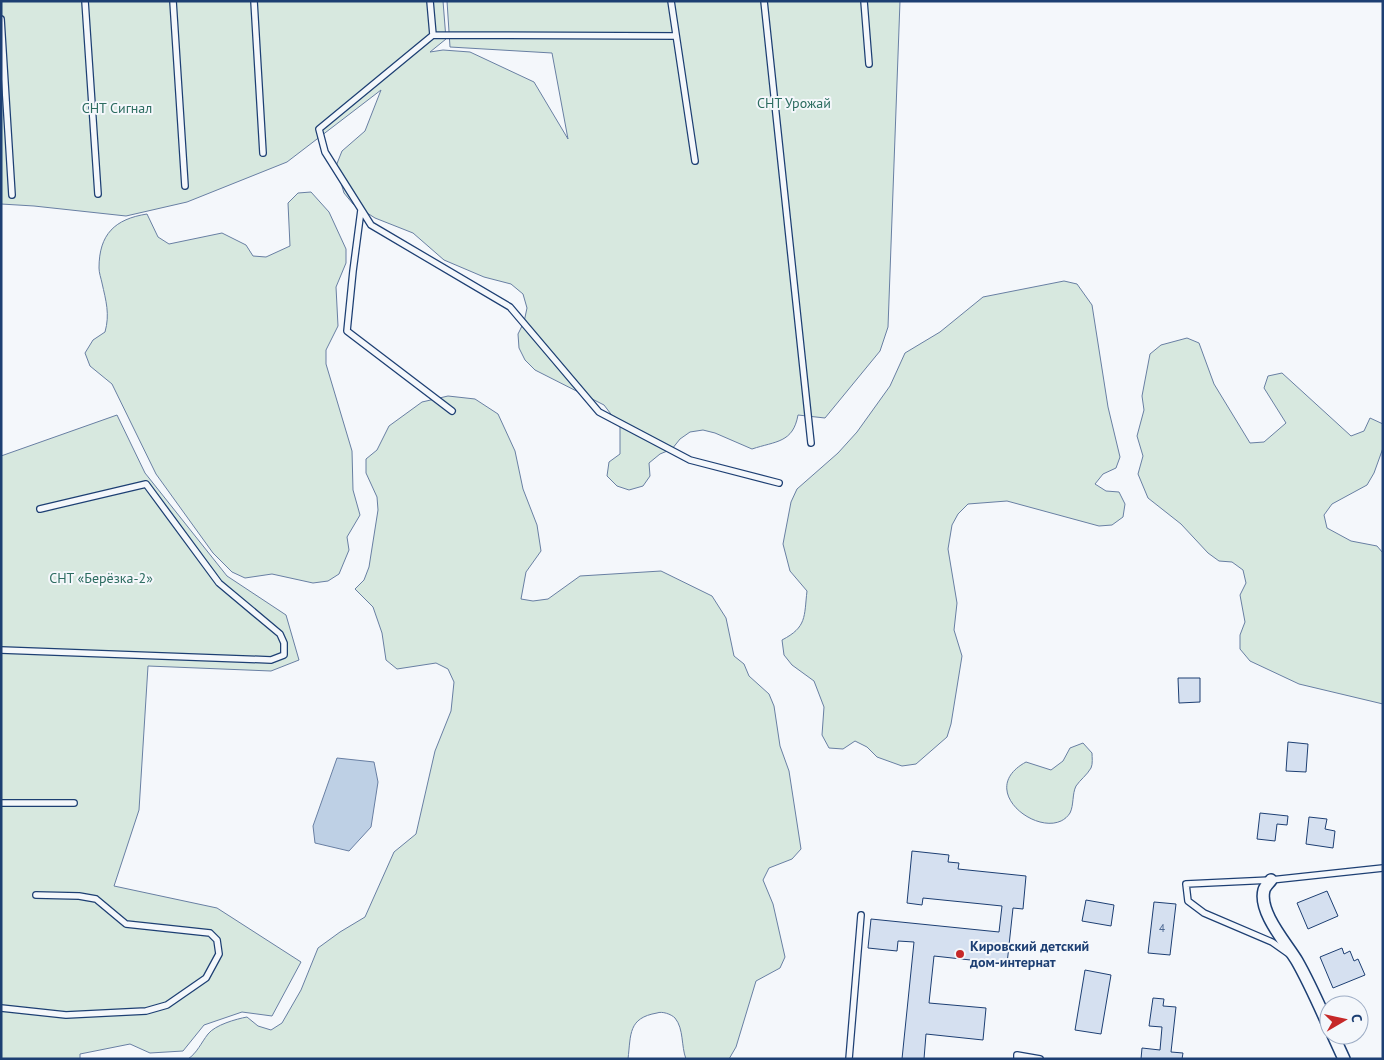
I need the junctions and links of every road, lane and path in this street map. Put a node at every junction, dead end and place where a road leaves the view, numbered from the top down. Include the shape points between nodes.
1 (85, 1) edge
2 (173, 1) edge
3 (254, 1) edge
4 (430, 1) edge
5 (671, 1) edge
6 (764, 1) edge
7 (864, 1) edge
8 (1, 19) edge
9 (433, 35) junction
10 (676, 36) junction
11 (869, 64) dead end
12 (263, 153) dead end
13 (694, 161) dead end
14 (185, 186) dead end
15 (98, 194) dead end
16 (12, 196) dead end
17 (361, 210) junction
18 (452, 411) dead end
19 (811, 443) dead end
20 (779, 483) dead end
21 (40, 509) dead end
22 (1, 650) edge
23 (1, 803) edge
24 (74, 803) dead end
25 (1383, 868) edge
26 (1271, 880) junction
27 (36, 895) dead end
28 (861, 915) dead end
29 (1297, 960) junction
30 (1319, 1006) edge
31 (1, 1008) edge
32 (1338, 1045) edge
33 (849, 1059) edge
34 (1017, 1059) edge
35 (1040, 1059) edge
36 (1344, 1059) edge

1 - 15 lane
2 - 14 lane
3 - 12 lane
4 - 9 lane
5 - 10 lane
6 - 19 lane
7 - 11 lane
8 - 16 lane
9 - 10 lane
9 - 17 lane via 319,129 325,152
10 - 13 lane
17 - 18 lane via 347,331
17 - 20 lane via 371,225 510,307 599,412 690,460
21 - 22 lane via 146,484 219,583 280,634 284,655 271,660
23 - 24 lane
25 - 26 lane
26 - 29 street via 1264,889 1264,901 1279,936
26 - 29 lane via 1186,884 1188,901 1204,913 1272,942
27 - 31 lane via 96,899 126,924 210,933 217,940 218,954 206,978 167,1005 146,1010 66,1015
28 - 33 lane
29 - 30 street
32 - 36 street
34 - 35 lane via 1017,1054

